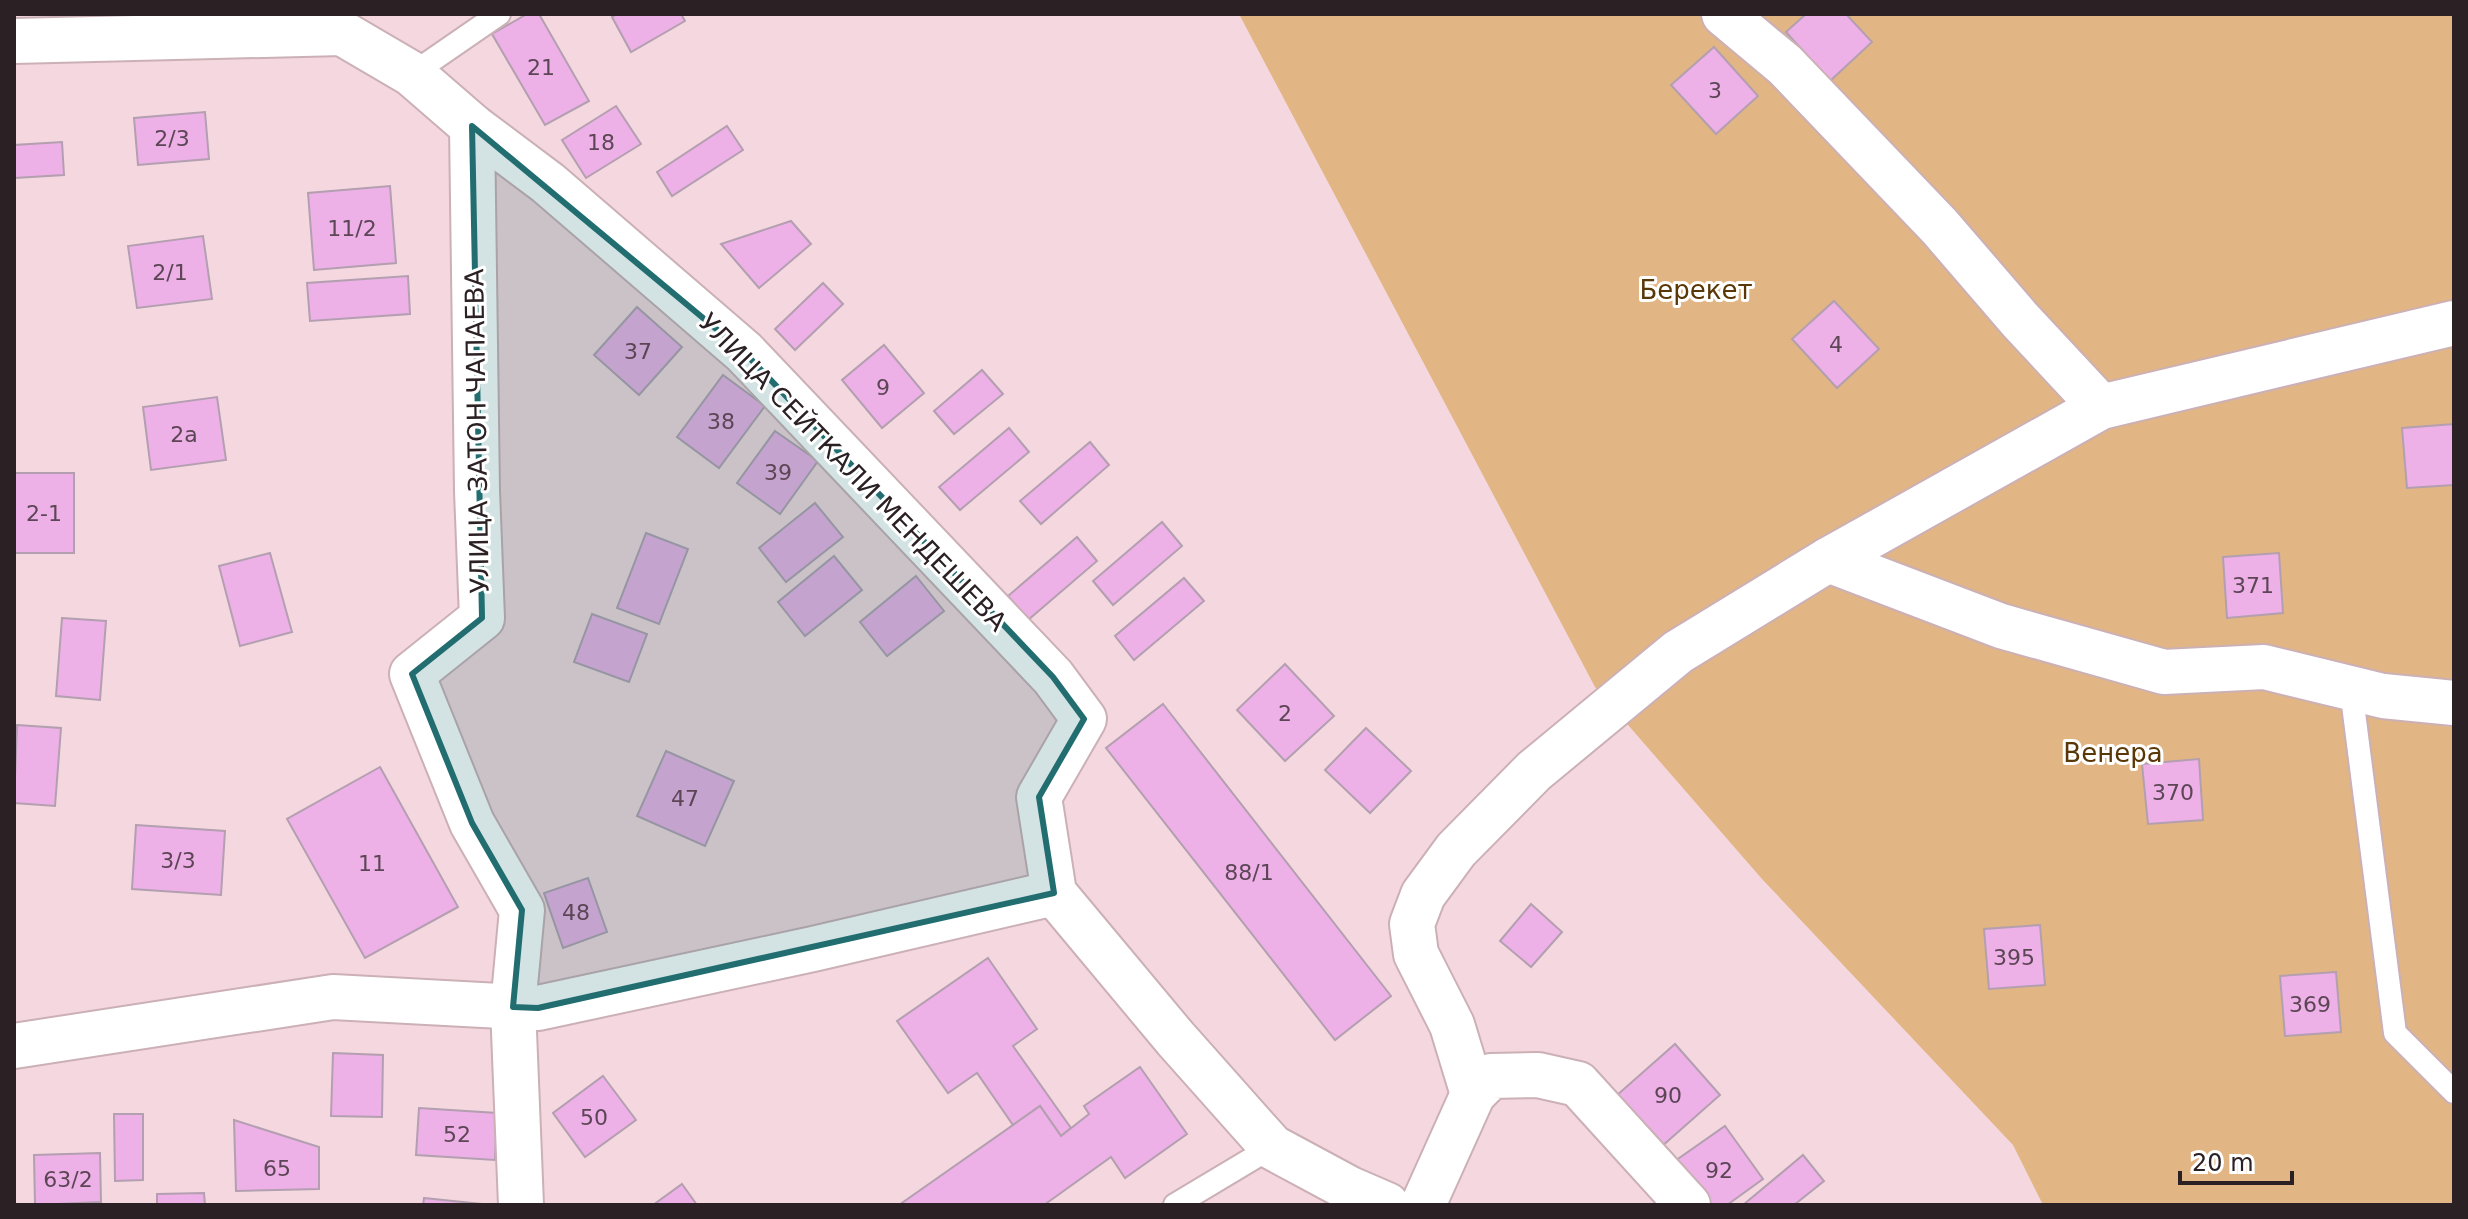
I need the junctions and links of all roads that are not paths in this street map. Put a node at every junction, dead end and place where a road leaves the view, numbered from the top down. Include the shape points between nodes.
1 (499, 14) edge
2 (1724, 14) edge
3 (339, 23) edge
4 (14, 41) edge
5 (412, 74) junction
6 (472, 126) junction
7 (2454, 323) edge
8 (2101, 407) junction
9 (1828, 560) junction
10 (2351, 689) junction
11 (2454, 703) edge
12 (1054, 893) junction
13 (513, 1007) junction
14 (14, 1046) edge
15 (2454, 1092) edge
16 (1473, 1094) junction
17 (1272, 1147) junction
18 (521, 1205) edge
19 (1175, 1205) edge
20 (1387, 1205) edge
21 (1423, 1205) edge
22 (1688, 1205) edge

1 - 5 lane
2 - 8 street via 1785,65
3 - 4 street, УЛИЦА СЕЙТКАЛИ МЕНДЕШЕВА
3 - 5 street, УЛИЦА СЕЙТКАЛИ МЕНДЕШЕВА
5 - 6 street, УЛИЦА СЕЙТКАЛИ МЕНДЕШЕВА
6 - 12 street, УЛИЦА СЕЙТКАЛИ МЕНДЕШЕВА via 548,183 744,352 1053,677 1084,719 1039,797
6 - 13 street, УЛИЦА ЗАТОН ЧАПАЕВА via 482,618 412,674 472,823 522,910
7 - 8 street
8 - 9 street
9 - 10 street via 2001,626 2164,672 2264,667
9 - 16 street via 1678,652 1534,771 1456,850 1423,895 1412,924 1416,954 1452,1025
10 - 11 street
10 - 15 lane via 2395,1033
12 - 13 street via 538,1008
12 - 17 street
13 - 14 street via 333,997
13 - 18 street, УЛИЦА ЗАТОН ЧАПАЕВА
16 - 21 street
16 - 22 street via 1491,1076 1538,1075 1578,1084
17 - 19 lane
17 - 20 street

